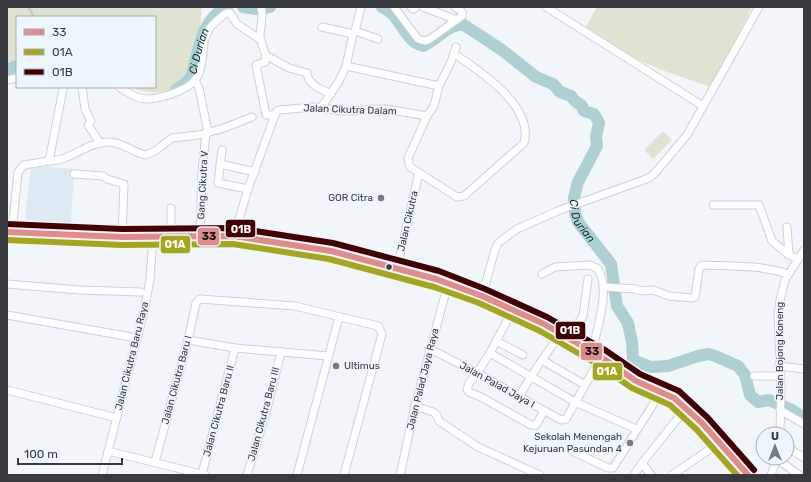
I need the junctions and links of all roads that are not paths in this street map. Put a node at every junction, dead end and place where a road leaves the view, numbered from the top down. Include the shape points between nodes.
1 (361, 7) edge
2 (394, 7) edge
3 (411, 7) edge
4 (416, 7) edge
5 (423, 7) edge
6 (455, 7) edge
7 (546, 7) edge
8 (759, 7) edge
9 (262, 10) edge
10 (457, 20) junction
11 (322, 26) dead end
12 (354, 32) junction
13 (378, 39) dead end
14 (261, 40) junction
15 (456, 47) dead end
16 (267, 56) junction
17 (459, 57) dead end
18 (346, 66) junction
19 (195, 80) junction
20 (439, 86) junction
21 (82, 88) edge
22 (120, 88) edge
23 (62, 89) dead end
24 (331, 94) junction
25 (702, 106) junction
26 (322, 108) junction
27 (275, 114) junction
28 (427, 116) junction
29 (252, 117) dead end
30 (207, 133) junction
31 (100, 143) junction
32 (222, 150) dead end
33 (49, 161) junction
34 (220, 164) junction
35 (255, 172) junction
36 (74, 174) dead end
37 (419, 174) junction
38 (248, 189) junction
39 (713, 205) dead end
40 (171, 208) dead end
41 (787, 227) dead end
42 (9, 232) edge
43 (153, 236) junction
44 (171, 236) junction
45 (200, 236) junction
46 (234, 236) junction
47 (122, 237) junction
48 (804, 250) edge
49 (789, 255) junction
50 (798, 259) junction
51 (397, 268) junction
52 (542, 274) dead end
53 (788, 274) junction
54 (588, 279) dead end
55 (7, 284) edge
56 (448, 284) junction
57 (606, 287) junction
58 (141, 292) dead end
59 (482, 296) junction
60 (513, 309) junction
61 (7, 315) edge
62 (339, 316) junction
63 (565, 335) junction
64 (137, 338) junction
65 (188, 340) junction
66 (496, 341) junction
67 (235, 348) junction
68 (430, 349) junction
69 (281, 352) junction
70 (592, 352) junction
71 (490, 353) junction
72 (522, 355) dead end
73 (328, 356) junction
74 (601, 357) junction
75 (542, 360) junction
76 (779, 366) junction
77 (804, 369) edge
78 (477, 373) junction
79 (531, 376) junction
80 (754, 376) dead end
81 (779, 376) junction
82 (585, 385) junction
83 (7, 390) edge
84 (661, 392) junction
85 (519, 397) junction
86 (575, 402) junction
87 (415, 406) junction
88 (686, 408) junction
89 (780, 408) junction
90 (544, 411) junction
91 (117, 418) junction
92 (804, 424) edge
93 (780, 426) edge
94 (636, 429) junction
95 (719, 443) junction
96 (108, 451) junction
97 (572, 451) dead end
98 (795, 452) edge
99 (804, 458) edge
100 (155, 462) junction
101 (642, 462) junction
102 (787, 466) edge
103 (204, 474) edge
104 (102, 475) edge
105 (247, 475) edge
106 (297, 475) edge
107 (344, 475) edge
108 (400, 475) edge
109 (540, 475) edge
110 (634, 475) edge
111 (651, 475) edge
112 (672, 475) edge
113 (748, 475) edge
114 (799, 475) edge

1 - 12 street
2 - 10 street via 418,39 425,41
3 - 4 street
5 - 10 street
6 - 10 street via 462,12 462,16
7 - 25 street
8 - 25 street
9 - 14 street
11 - 12 street
12 - 13 street
12 - 18 street
14 - 16 street
14 - 19 street via 237,24 230,13 226,13 207,31 200,68
15 - 20 street via 452,62
16 - 24 street via 289,68 307,73 313,85
16 - 27 street via 265,62 256,65 266,115
17 - 37 street via 483,73 506,94 523,121 526,130 524,143 461,198
18 - 20 street
18 - 24 street
19 - 22 street via 166,96 144,99
19 - 30 street, Gang Cikutra V via 199,88
20 - 28 street via 434,106
21 - 31 street via 85,109 90,121 88,125
23 - 33 street
24 - 26 street
25 - 59 street via 683,141 648,178 517,228 498,243
26 - 27 street, Jalan Cikutra Dalam via 279,110
26 - 28 street, Jalan Cikutra Dalam via 342,111 386,109
27 - 35 street
28 - 37 street via 408,158 410,167
29 - 30 street
30 - 31 street via 172,138 146,155 112,142
30 - 45 street, Gang Cikutra V via 202,171
31 - 33 street via 64,159
32 - 34 street
33 - 42 street via 24,164 18,172
34 - 35 street
34 - 38 street via 218,183
35 - 38 street
36 - 47 street via 102,176 124,184
37 - 51 street, Jalan Cikutra
38 - 46 street
39 - 49 street via 759,205 772,241
40 - 44 street
41 - 49 street
42 - 47 main road
43 - 44 main road
43 - 47 main road
43 - 64 street, Jalan Cikutra Baru Raya via 148,294
44 - 45 main road
45 - 46 main road
46 - 51 main road via 331,250
48 - 50 street, Jalan Bojong Koneng
49 - 50 street
50 - 53 street, Jalan Bojong Koneng
51 - 56 main road
52 - 57 street via 555,267 590,265 598,269
53 - 57 street via 762,267 703,265 699,269 695,297 692,298 669,296 653,290
53 - 76 street, Jalan Bojong Koneng via 782,287 778,315
54 - 63 street via 583,316
55 - 58 street
56 - 59 main road
56 - 68 street, Jalan Palad Jaya Raya
57 - 70 street
59 - 60 main road
60 - 63 main road
60 - 66 street
61 - 64 street
62 - 65 street, Jalan Cikutra Baru I via 295,306 200,299 196,303
62 - 73 street
62 - 107 street via 378,326 382,334
63 - 70 main road
63 - 75 street
64 - 91 street, Jalan Cikutra Baru Raya
65 - 67 street
65 - 100 street, Jalan Cikutra Baru I
66 - 71 street
66 - 72 street
67 - 69 street
67 - 103 street, Jalan Cikutra Baru II
68 - 78 street, Jalan Palad Jaya I
68 - 87 street, Jalan Palad Jaya Raya
69 - 73 street
69 - 105 street, Jalan Cikutra Baru III
70 - 74 main road
71 - 78 street
71 - 79 street
73 - 106 street
74 - 82 street
74 - 84 main road via 636,381
75 - 79 street
75 - 82 street
76 - 77 street
76 - 81 street, Jalan Bojong Koneng
78 - 85 street, Jalan Palad Jaya I
78 - 90 street via 467,387 468,392 531,425 536,425
79 - 85 street
79 - 86 street
80 - 81 street
81 - 89 street, Jalan Bojong Koneng
82 - 86 street
83 - 91 street
84 - 88 main road
84 - 94 street
85 - 90 street, Jalan Palad Jaya I
86 - 90 street, Jalan Palad Jaya I via 563,420
86 - 94 street
87 - 108 street, Jalan Palad Jaya Raya
87 - 109 street via 433,412 439,421 478,447
88 - 95 main road
88 - 101 street
89 - 92 street
89 - 93 street, Jalan Bojong Koneng
91 - 96 street, Jalan Cikutra Baru Raya
94 - 97 street via 613,468
95 - 112 street
95 - 113 main road
96 - 100 street
96 - 104 street, Jalan Cikutra Baru Raya
98 - 99 street
100 - 103 street
101 - 110 street
101 - 111 street
102 - 114 street

